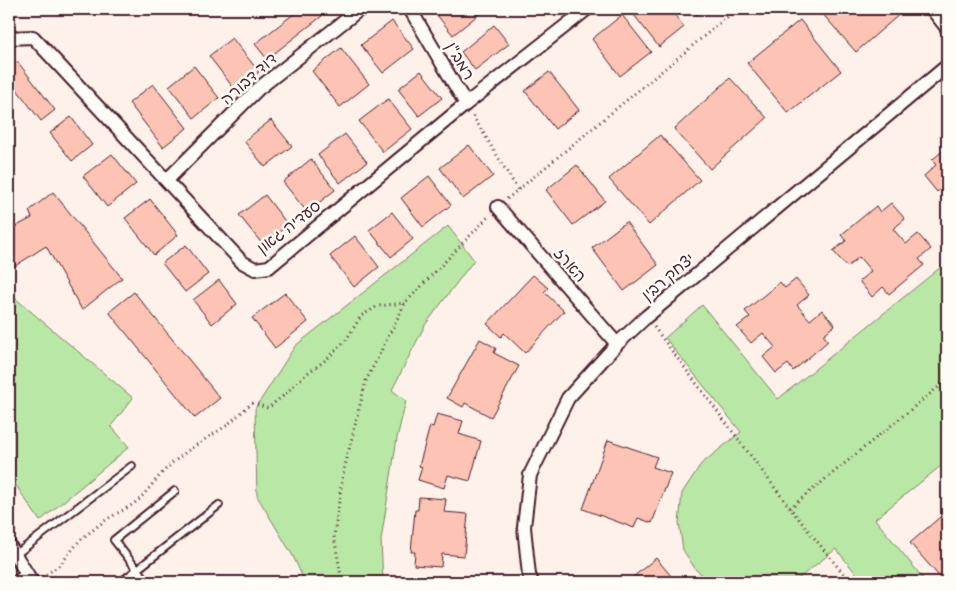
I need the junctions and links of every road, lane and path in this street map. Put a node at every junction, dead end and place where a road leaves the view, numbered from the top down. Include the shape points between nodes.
1 (360, 9) edge
2 (410, 9) edge
3 (588, 9) edge
4 (738, 9) edge
5 (932, 9) edge
6 (947, 28) edge
7 (9, 38) edge
8 (947, 66) edge
9 (466, 104) junction
10 (167, 180) junction
11 (518, 190) junction
12 (498, 207) junction
13 (405, 303) junction
14 (646, 317) junction
15 (616, 344) junction
16 (947, 380) edge
17 (132, 466) dead end
18 (175, 491) dead end
19 (219, 505) dead end
20 (790, 508) junction
21 (12, 550) edge
22 (137, 569) junction
23 (32, 578) edge
24 (12, 582) edge
25 (121, 582) edge
26 (147, 582) edge
27 (342, 582) edge
28 (532, 582) edge
29 (850, 582) edge

1 - 10 street, דוד דבורה via 258,89
2 - 9 street, רמב"ן
3 - 9 street, סעדיה גאון
4 - 11 path
5 - 6 street
7 - 10 street, סעדיה גאון via 33,37
8 - 14 street, יצחק רבין
9 - 10 street, סעדיה גאון via 268,266 255,270 242,262
9 - 11 path
11 - 12 path
12 - 13 path
12 - 15 street, הארז
13 - 23 path via 378,306 361,316 346,340 327,359 268,408 252,403 226,426 172,463 140,499 80,540 52,571
13 - 27 path via 366,381 343,474 334,536
14 - 15 street, יצחק רבין
14 - 20 path
15 - 28 street, יצחק רבין via 568,398 530,475 524,527
16 - 20 path
17 - 21 lane
18 - 22 lane via 114,540
19 - 22 lane
20 - 29 path
21 - 23 street
22 - 25 lane
22 - 26 lane
23 - 24 lane

